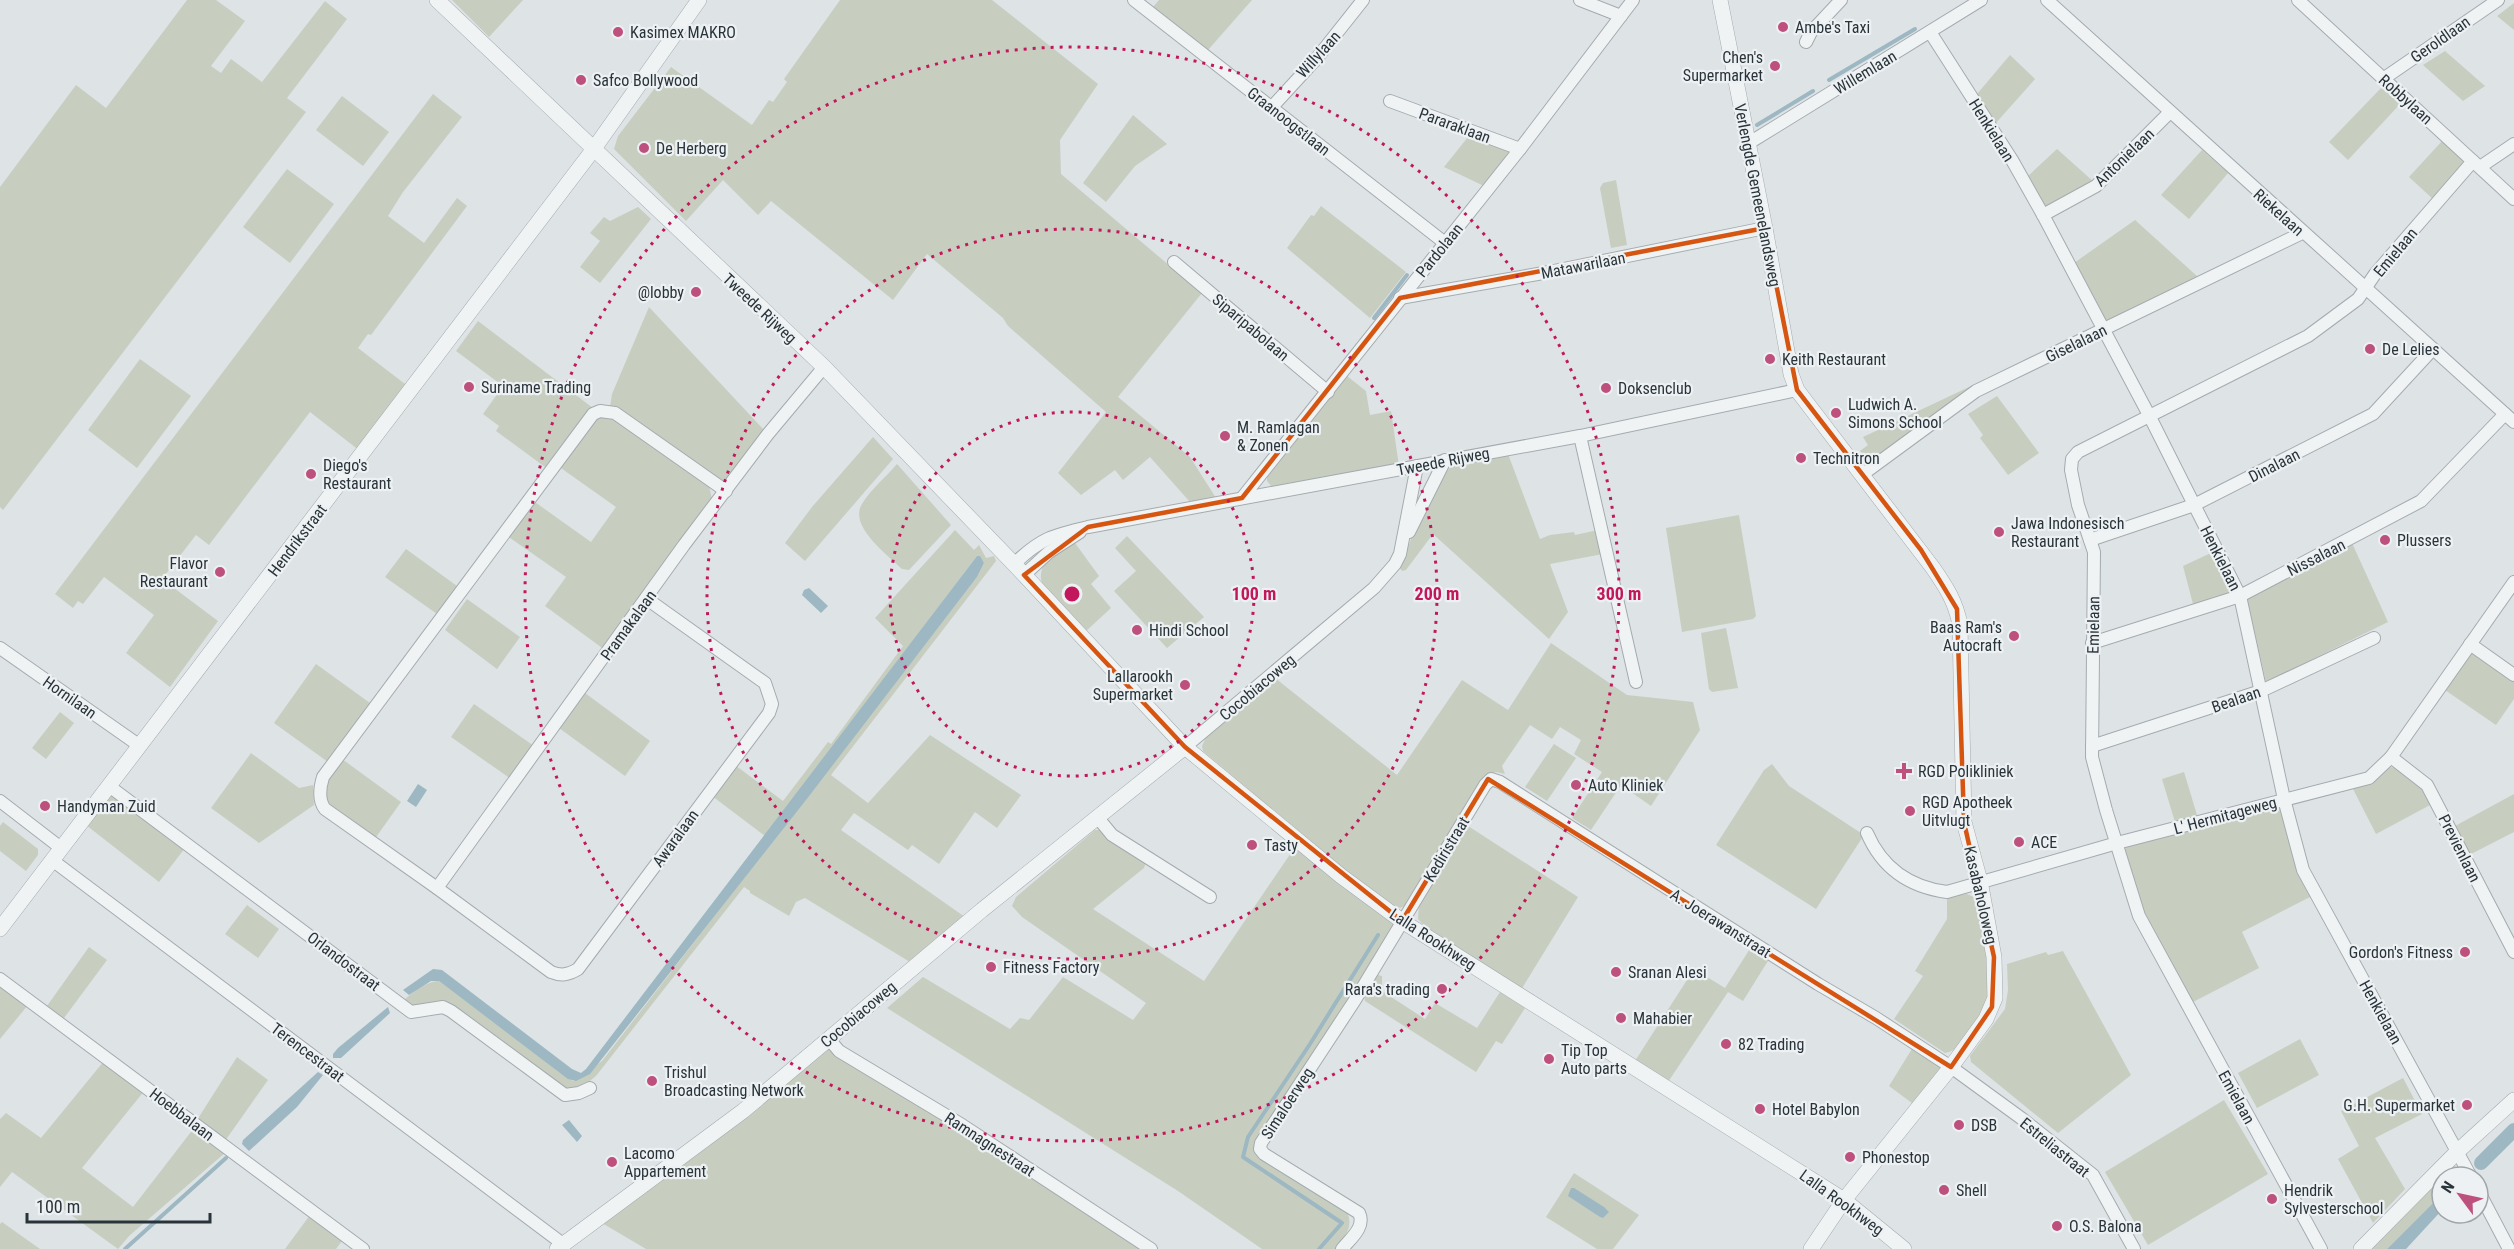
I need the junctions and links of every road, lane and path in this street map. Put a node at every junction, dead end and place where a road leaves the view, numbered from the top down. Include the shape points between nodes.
1 (437, 0) edge
2 (699, 0) edge
3 (1134, 0) edge
4 (1363, 0) edge
5 (1580, 0) edge
6 (1633, 0) edge
7 (1720, 0) edge
8 (1841, 0) edge
9 (1981, 0) edge
10 (2047, 0) edge
11 (2298, 0) edge
12 (2498, 0) edge
13 (1621, 16) junction
14 (1930, 32) junction
15 (1806, 42) dead end
16 (2383, 79) junction
17 (1390, 100) dead end
18 (1272, 107) junction
19 (2170, 112) junction
20 (1749, 143) junction
21 (2514, 144) edge
22 (1520, 149) junction
23 (593, 150) junction
24 (2476, 164) junction
25 (2514, 199) edge
26 (2043, 215) junction
27 (1765, 228) junction
28 (2302, 232) junction
29 (1445, 243) junction
30 (1174, 262) dead end
31 (2365, 290) junction
32 (1400, 298) junction
33 (2104, 329) junction
34 (2432, 350) junction
35 (824, 367) junction
36 (1797, 390) junction
37 (1328, 392) junction
38 (2150, 417) junction
39 (2509, 418) edge
40 (1580, 436) junction
41 (1445, 460) junction
42 (1417, 466) junction
43 (1863, 474) junction
44 (726, 491) junction
45 (1242, 498) junction
46 (2194, 505) junction
47 (2090, 540) junction
48 (1402, 545) junction
49 (1019, 570) junction
50 (2514, 582) edge
51 (2240, 596) junction
52 (647, 598) junction
53 (2374, 638) dead end
54 (2092, 643) junction
55 (2470, 644) junction
56 (0, 648) edge
57 (2514, 675) edge
58 (1636, 682) dead end
59 (2261, 691) junction
60 (140, 746) junction
61 (2092, 746) junction
62 (1185, 747) junction
63 (2391, 757) junction
64 (1491, 779) joint
65 (109, 786) junction
66 (2284, 799) junction
67 (0, 801) edge
68 (1098, 818) junction
69 (1867, 833) dead end
70 (2117, 843) junction
71 (56, 854) junction
72 (1980, 881) junction
73 (437, 888) junction
74 (1210, 897) dead end
75 (1402, 921) junction
76 (0, 929) edge
77 (2514, 952) edge
78 (0, 979) edge
79 (829, 1039) junction
80 (1951, 1067) junction
81 (590, 1088) dead end
82 (2514, 1100) edge
83 (2458, 1151) junction
84 (2465, 1165) edge
85 (1844, 1200) junction
86 (2490, 1213) edge
87 (560, 1247) edge
88 (363, 1249) edge
89 (1151, 1249) edge
90 (1342, 1249) edge
91 (1811, 1249) edge
92 (1904, 1249) edge
93 (2133, 1249) edge
94 (2321, 1249) edge
95 (2361, 1249) edge
96 (2509, 1249) edge

1 - 23 street, Tweede Rijweg
2 - 23 street, Hendrikstraat
3 - 18 street, Graanoogstlaan
4 - 18 street, Willylaan
5 - 13 street
6 - 13 street, Pardolaan
7 - 20 street, Verlengde Gemeenelandsweg
8 - 15 street via 1810,32
9 - 14 street, Willemlaan
10 - 19 street, Riekelaan
11 - 16 street, Robbylaan
12 - 16 street, Geroldlaan
13 - 22 street, Pardolaan
14 - 20 street, Willemlaan
14 - 26 street, Henkielaan
16 - 24 street, Robbylaan
17 - 22 street, Pararaklaan
18 - 29 street, Graanoogstlaan
19 - 26 street, Antonielaan via 2096,186
19 - 28 street, Riekelaan
20 - 27 street, Verlengde Gemeenelandsweg
21 - 24 street, Emielaan
22 - 29 street, Pardolaan
23 - 35 street, Tweede Rijweg
23 - 60 street, Hendrikstraat
24 - 25 street, Robbylaan
24 - 31 street, Emielaan via 2375,274
26 - 33 street, Henkielaan
27 - 32 street, Matawarilaan
27 - 36 street, Verlengde Gemeenelandsweg
28 - 31 street, Riekelaan
28 - 33 street, Giselalaan
29 - 32 street, Pardolaan
30 - 37 street, Siparipabolaan
31 - 34 street, Riekelaan
31 - 38 street, Emielaan via 2308,336
32 - 37 street, Pardolaan
33 - 38 street, Henkielaan
33 - 43 street, Giselalaan via 1976,391
34 - 39 street, Riekelaan
34 - 46 street, Dinalaan via 2373,414
35 - 44 street, Pramakalaan
35 - 49 street, Tweede Rijweg
36 - 40 street, Tweede Rijweg
36 - 43 street, Kasabaholoweg
37 - 45 street, Pardolaan
38 - 46 street, Henkielaan
38 - 47 street, Emielaan via 2078,452 2072,459 2078,505
39 - 51 street, Nissalaan via 2421,501
40 - 41 street, Tweede Rijweg
40 - 58 street
41 - 42 street, Tweede Rijweg
41 - 48 street, Cocobiacoweg
42 - 45 street, Tweede Rijweg
42 - 48 street, Cocobiacoweg
43 - 72 street, Kasabaholoweg via 1951,593 1957,609 1964,822
44 - 52 street, Pramakalaan
44 - 73 street via 615,413 593,414 323,777 320,797 325,809
45 - 49 street, Tweede Rijweg via 1051,536 1027,552
46 - 47 street, Dinalaan
46 - 51 street, Henkielaan
47 - 54 street, Emielaan via 2094,552
48 - 62 street, Cocobiacoweg via 1395,564 1374,588
49 - 62 street, Lalla Rookhweg
50 - 55 street, L' Hermitageweg
51 - 54 street, Nissalaan
51 - 59 street, Henkielaan
52 - 73 street, Pramakalaan
52 - 73 street, Awaralaan via 765,683 772,704 769,713 572,973 551,972
53 - 59 street, Bealaan
54 - 61 street, Emielaan
55 - 57 street
55 - 63 street, L' Hermitageweg
56 - 60 street, Hornilaan
59 - 61 street, Bealaan
59 - 66 street, Henkielaan
60 - 65 street, Hendrikstraat
61 - 70 street, Emielaan
62 - 68 street, Cocobiacoweg
62 - 75 street, Lalla Rookhweg via 1341,876
63 - 66 street, L' Hermitageweg via 2369,778
63 - 77 street, Previenlaan via 2427,785
64 - 75 street, Kediristraat
64 - 80 street, A. Joerawanstraat
65 - 71 street, Hendrikstraat
65 - 81 street, Orlandostraat via 411,1012 443,1007 565,1095
66 - 70 street, L' Hermitageweg
66 - 83 street, Henkielaan via 2303,870
67 - 71 street, Terencestraat
68 - 74 street via 1112,835
68 - 79 street, Cocobiacoweg
69 - 72 street, L' Hermitageweg via 1887,865 1919,885 1947,892
70 - 72 street, L' Hermitageweg
70 - 94 street, Emielaan via 2139,916
71 - 76 street, Hendrikstraat
71 - 87 street, Terencestraat
72 - 80 street, Kasabaholoweg via 1994,957 1995,998 1986,1019
75 - 85 street, Lalla Rookhweg
75 - 90 street, Simaloerweg via 1261,1143 1264,1154 1359,1213 1361,1226
78 - 88 street, Hoebbalaan
79 - 87 street, Cocobiacoweg via 708,1138
79 - 89 street, Ramnagnestraat via 839,1051 962,1125
80 - 85 street, Kasabaholoweg
80 - 93 street, Estreliastraat via 2092,1175
82 - 83 street
83 - 84 street, Henkielaan
83 - 95 street
85 - 91 street, Kasabaholoweg
85 - 92 street, Lalla Rookhweg
86 - 96 street

